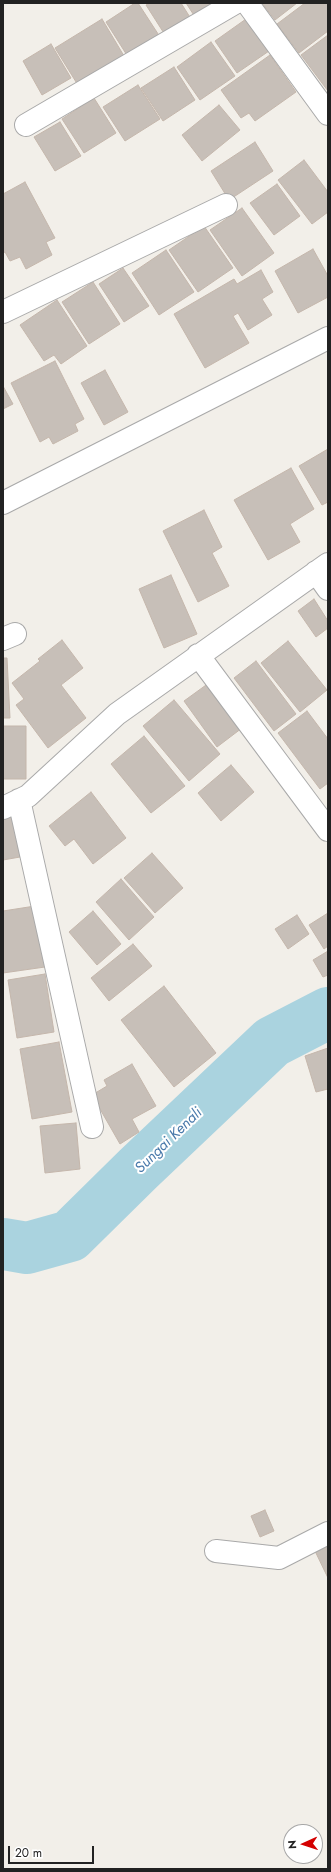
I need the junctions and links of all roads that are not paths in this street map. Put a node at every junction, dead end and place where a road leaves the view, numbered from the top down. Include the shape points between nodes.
1 (235, 3) edge
2 (247, 3) edge
3 (328, 114) edge
4 (26, 125) dead end
5 (226, 205) dead end
6 (3, 312) edge
7 (328, 338) edge
8 (3, 503) edge
9 (324, 575) edge
10 (198, 655) junction
11 (11, 804) edge
12 (328, 830) edge
13 (92, 1127) dead end
14 (328, 1534) edge
15 (216, 1551) dead end

1 - 4 street
2 - 3 street
5 - 6 street
7 - 8 street
9 - 10 street
10 - 11 street via 117,714 28,796
10 - 12 street
11 - 13 street
14 - 15 street via 279,1558

